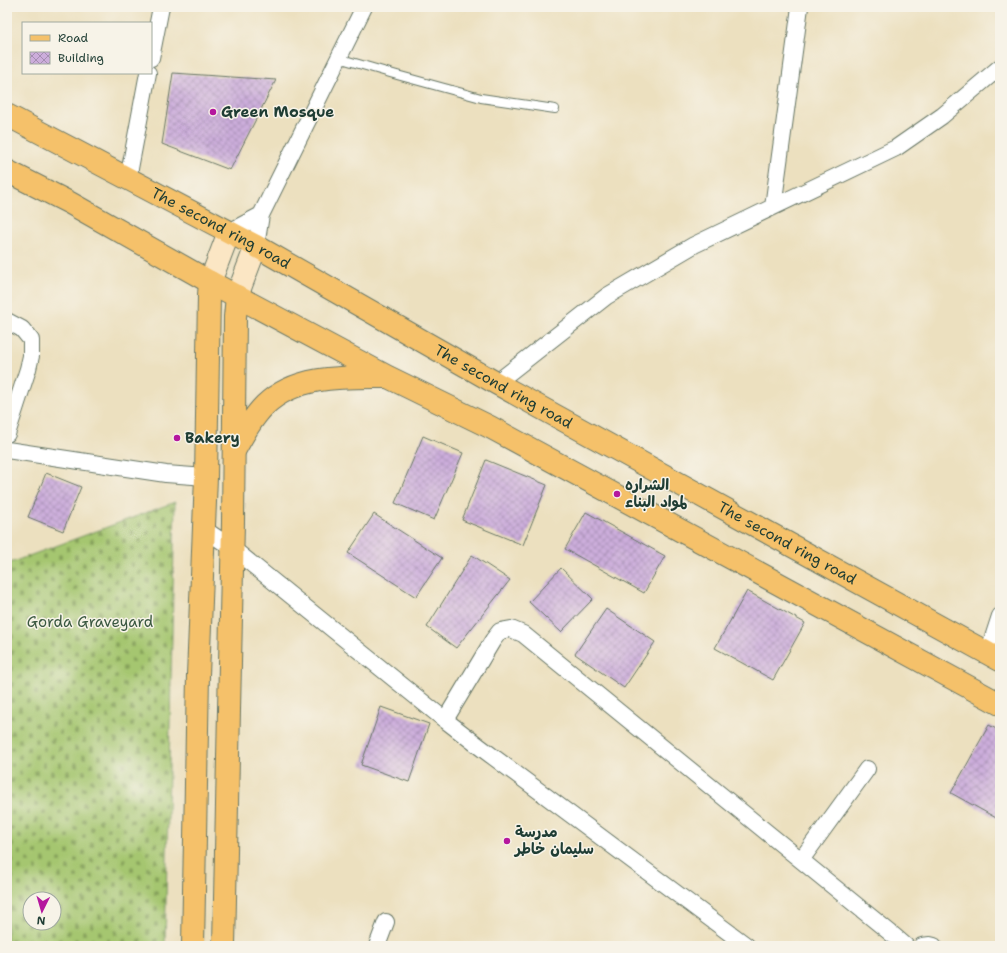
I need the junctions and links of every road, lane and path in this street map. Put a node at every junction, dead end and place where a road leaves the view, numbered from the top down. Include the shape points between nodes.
1 (161, 7) edge
2 (364, 7) edge
3 (800, 7) edge
4 (152, 53) edge
5 (338, 58) junction
6 (1000, 67) edge
7 (148, 74) edge
8 (555, 109) dead end
9 (7, 115) edge
10 (7, 171) edge
11 (128, 179) junction
12 (773, 207) junction
13 (260, 215) junction
14 (229, 232) junction
15 (256, 246) junction
16 (210, 282) junction
17 (237, 296) junction
18 (7, 321) edge
19 (388, 377) junction
20 (496, 383) junction
21 (7, 434) edge
22 (7, 450) edge
23 (234, 450) junction
24 (206, 476) junction
25 (204, 529) junction
26 (232, 548) junction
27 (1000, 616) edge
28 (994, 657) edge
29 (1000, 704) edge
30 (445, 720) junction
31 (867, 769) dead end
32 (802, 860) junction
33 (386, 922) dead end
34 (193, 946) edge
35 (224, 946) edge
36 (377, 946) edge
37 (747, 946) edge
38 (906, 946) edge
39 (922, 946) edge
40 (934, 946) edge

1 - 4 street
2 - 5 street
3 - 12 street
5 - 8 lane via 481,98
5 - 13 street
6 - 12 street via 942,116 896,148
7 - 11 street
9 - 11 main road, The second ring road
10 - 16 main road via 70,203
11 - 14 main road, The second ring road
12 - 20 street via 694,245 608,296
13 - 14 street
13 - 15 street
14 - 15 main road, The second ring road
14 - 16 main road
15 - 17 main road
15 - 20 main road, The second ring road
16 - 17 main road
16 - 24 main road
17 - 19 main road
17 - 23 main road
18 - 21 street via 22,329 31,340 31,356
19 - 23 main road via 343,377 302,384 282,393 266,405 254,419
19 - 29 main road via 490,427
20 - 28 main road, The second ring road
22 - 24 street via 166,474
23 - 26 main road
24 - 25 main road
25 - 26 street
25 - 34 main road via 198,675
26 - 30 street
26 - 35 main road
27 - 28 street
30 - 32 street via 493,640 500,631 511,629 523,634
30 - 37 street
31 - 32 street
32 - 38 street
33 - 36 street
39 - 40 street

